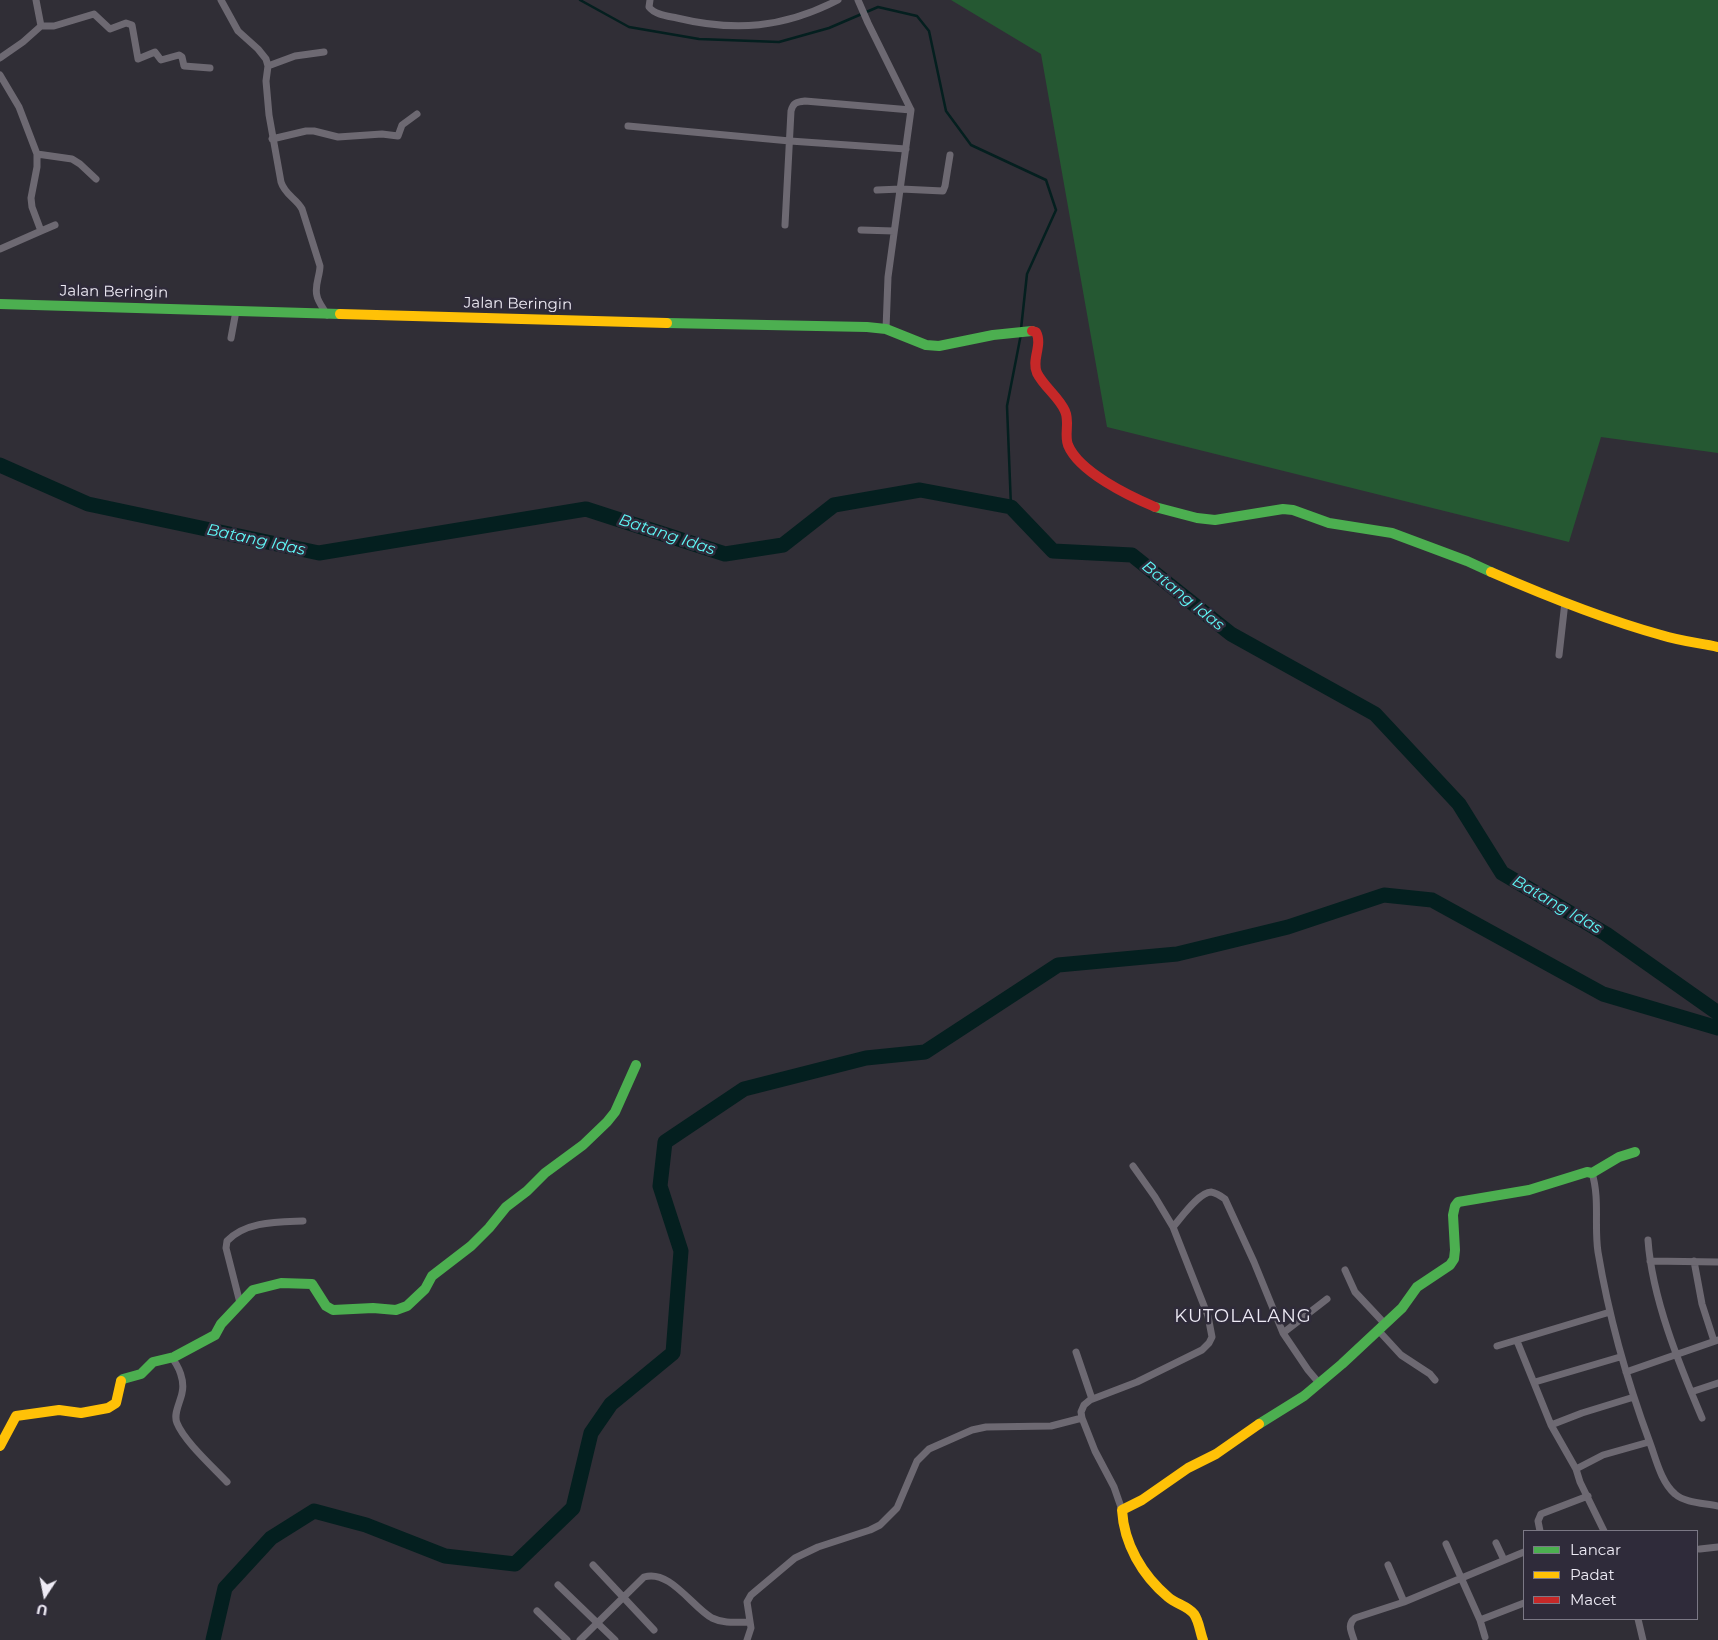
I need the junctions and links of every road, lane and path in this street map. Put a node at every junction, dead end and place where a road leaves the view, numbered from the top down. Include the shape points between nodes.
1 (36, 0) edge
2 (221, 0) edge
3 (650, 0) edge
4 (838, 0) edge
5 (859, 1) edge
6 (41, 26) junction
7 (324, 52) dead end
8 (0, 58) edge
9 (268, 66) junction
10 (210, 68) dead end
11 (0, 75) edge
12 (911, 110) junction
13 (417, 114) dead end
14 (628, 126) dead end
15 (272, 139) junction
16 (790, 141) junction
17 (906, 149) junction
18 (37, 154) junction
19 (950, 155) dead end
20 (96, 179) dead end
21 (901, 189) junction
22 (878, 190) dead end
23 (55, 225) dead end
24 (785, 225) dead end
25 (861, 230) dead end
26 (41, 231) junction
27 (894, 231) junction
28 (0, 249) edge
29 (0, 304) edge
30 (236, 311) junction
31 (327, 315) junction
32 (886, 329) junction
33 (231, 338) dead end
34 (1565, 602) junction
35 (1718, 648) edge
36 (1559, 654) dead end
37 (636, 1065) dead end
38 (1635, 1152) dead end
39 (1133, 1166) dead end
40 (1592, 1173) junction
41 (303, 1221) dead end
42 (1173, 1228) junction
43 (1648, 1240) dead end
44 (1650, 1261) junction
45 (1694, 1261) junction
46 (1718, 1262) edge
47 (1345, 1270) dead end
48 (1327, 1299) dead end
49 (240, 1303) junction
50 (1610, 1312) junction
51 (1382, 1327) junction
52 (1283, 1333) junction
53 (1517, 1341) junction
54 (1716, 1341) edge
55 (1497, 1346) dead end
56 (1076, 1352) dead end
57 (1677, 1354) junction
58 (1620, 1356) junction
59 (171, 1358) junction
60 (1626, 1372) junction
61 (1435, 1380) dead end
62 (1535, 1382) junction
63 (1319, 1383) junction
64 (1718, 1383) edge
65 (1691, 1392) junction
66 (1634, 1397) junction
67 (1092, 1399) junction
68 (1082, 1418) junction
69 (1702, 1418) dead end
70 (1552, 1425) junction
71 (1649, 1442) junction
72 (0, 1446) edge
73 (1576, 1469) junction
74 (227, 1482) dead end
75 (1588, 1496) junction
76 (1718, 1506) edge
77 (1122, 1510) junction
78 (1540, 1530) edge
79 (1604, 1530) edge
80 (1496, 1543) dead end
81 (1446, 1544) dead end
82 (1718, 1547) edge
83 (1700, 1549) dead end
84 (1523, 1552) edge
85 (1504, 1560) junction
86 (592, 1565) dead end
87 (1388, 1565) dead end
88 (1462, 1578) junction
89 (558, 1585) dead end
90 (624, 1598) junction
91 (1404, 1602) junction
92 (1523, 1603) edge
93 (536, 1612) dead end
94 (1480, 1620) junction
95 (1638, 1620) edge
96 (750, 1622) junction
97 (597, 1623) junction
98 (654, 1630) dead end
99 (1485, 1637) dead end
100 (566, 1640) edge
101 (580, 1640) edge
102 (615, 1640) edge
103 (747, 1640) edge
104 (1203, 1640) edge
105 (1354, 1640) edge
106 (1643, 1640) edge

1 - 6 street
2 - 9 street via 238,31 262,54
3 - 4 street via 651,10 704,25 752,26 788,20
5 - 12 street
6 - 8 street
6 - 10 street via 54,26 94,14 108,28 126,23 132,25 138,58 155,52 162,60 179,55 184,66
7 - 9 street via 295,56
9 - 15 street via 266,81
11 - 18 street via 19,107
12 - 16 street via 795,102 791,111
12 - 17 street
13 - 15 street via 402,124 398,136 338,136 306,131
14 - 16 street
15 - 31 street via 284,190 300,204 320,266 316,294
16 - 17 street
16 - 24 street
17 - 21 street
18 - 20 street via 72,159
18 - 26 street via 31,198
19 - 21 street via 943,192
21 - 22 street
21 - 27 street
23 - 26 street
25 - 27 street
26 - 28 street
27 - 32 street
29 - 30 street, Jalan Beringin
30 - 31 street, Jalan Beringin
30 - 33 street
31 - 32 street, Jalan Beringin
32 - 34 street, Jalan Beringin via 926,345 938,346 1036,332 1039,338 1037,373 1065,410 1069,447 1105,482 1159,509 1215,520 1293,510 1329,523 1384,531
34 - 35 street via 1642,630
34 - 36 street
37 - 49 street via 608,1122 506,1207 470,1246 432,1276 425,1289 408,1306 396,1310 328,1309 316,1288 304,1283 281,1283 259,1288
38 - 40 street via 1619,1157
39 - 42 street
40 - 50 street via 1598,1250
40 - 51 street via 1530,1190 1456,1203 1454,1259 1445,1269 1417,1287 1402,1308
41 - 49 street via 265,1223 227,1240 226,1248
42 - 52 street via 1203,1195 1212,1192 1225,1200
42 - 67 street via 1208,1316 1212,1337 1202,1350
43 - 44 street
44 - 45 street
44 - 57 street
45 - 46 street
45 - 54 street via 1702,1304
47 - 51 street via 1355,1292
48 - 52 street
49 - 59 street via 215,1334
50 - 53 street
50 - 58 street
51 - 61 street via 1402,1355
51 - 63 street
52 - 63 street
53 - 55 street
53 - 62 street
54 - 57 street
56 - 67 street
57 - 60 street
57 - 65 street
58 - 60 street
58 - 62 street
59 - 72 street via 152,1362 141,1374 122,1380 116,1403 108,1408 81,1413 59,1410 16,1416
59 - 74 street via 178,1367 183,1388 176,1423
60 - 66 street
62 - 70 street
63 - 77 street via 1236,1440
64 - 65 street
65 - 69 street
66 - 70 street
66 - 71 street
67 - 68 street via 1084,1405
68 - 77 street
68 - 96 street via 1051,1426 986,1427 929,1449 916,1461 902,1499 889,1517 870,1530 818,1547 786,1564 748,1598 746,1606
70 - 73 street
71 - 73 street via 1603,1455
71 - 76 street via 1673,1493 1687,1500
73 - 75 street
75 - 78 street via 1541,1514
75 - 79 street
77 - 104 street via 1127,1539 1140,1565 1169,1599 1196,1617
80 - 85 street
81 - 88 street
82 - 83 street
84 - 85 street
85 - 88 street
86 - 90 street
87 - 91 street
88 - 91 street
88 - 94 street
89 - 97 street
90 - 96 street via 644,1577 657,1576 678,1588 711,1617 728,1622
90 - 97 street
90 - 98 street
91 - 105 street via 1351,1620
92 - 94 street
93 - 100 street
94 - 99 street
95 - 106 street
96 - 103 street
97 - 101 street
97 - 102 street

